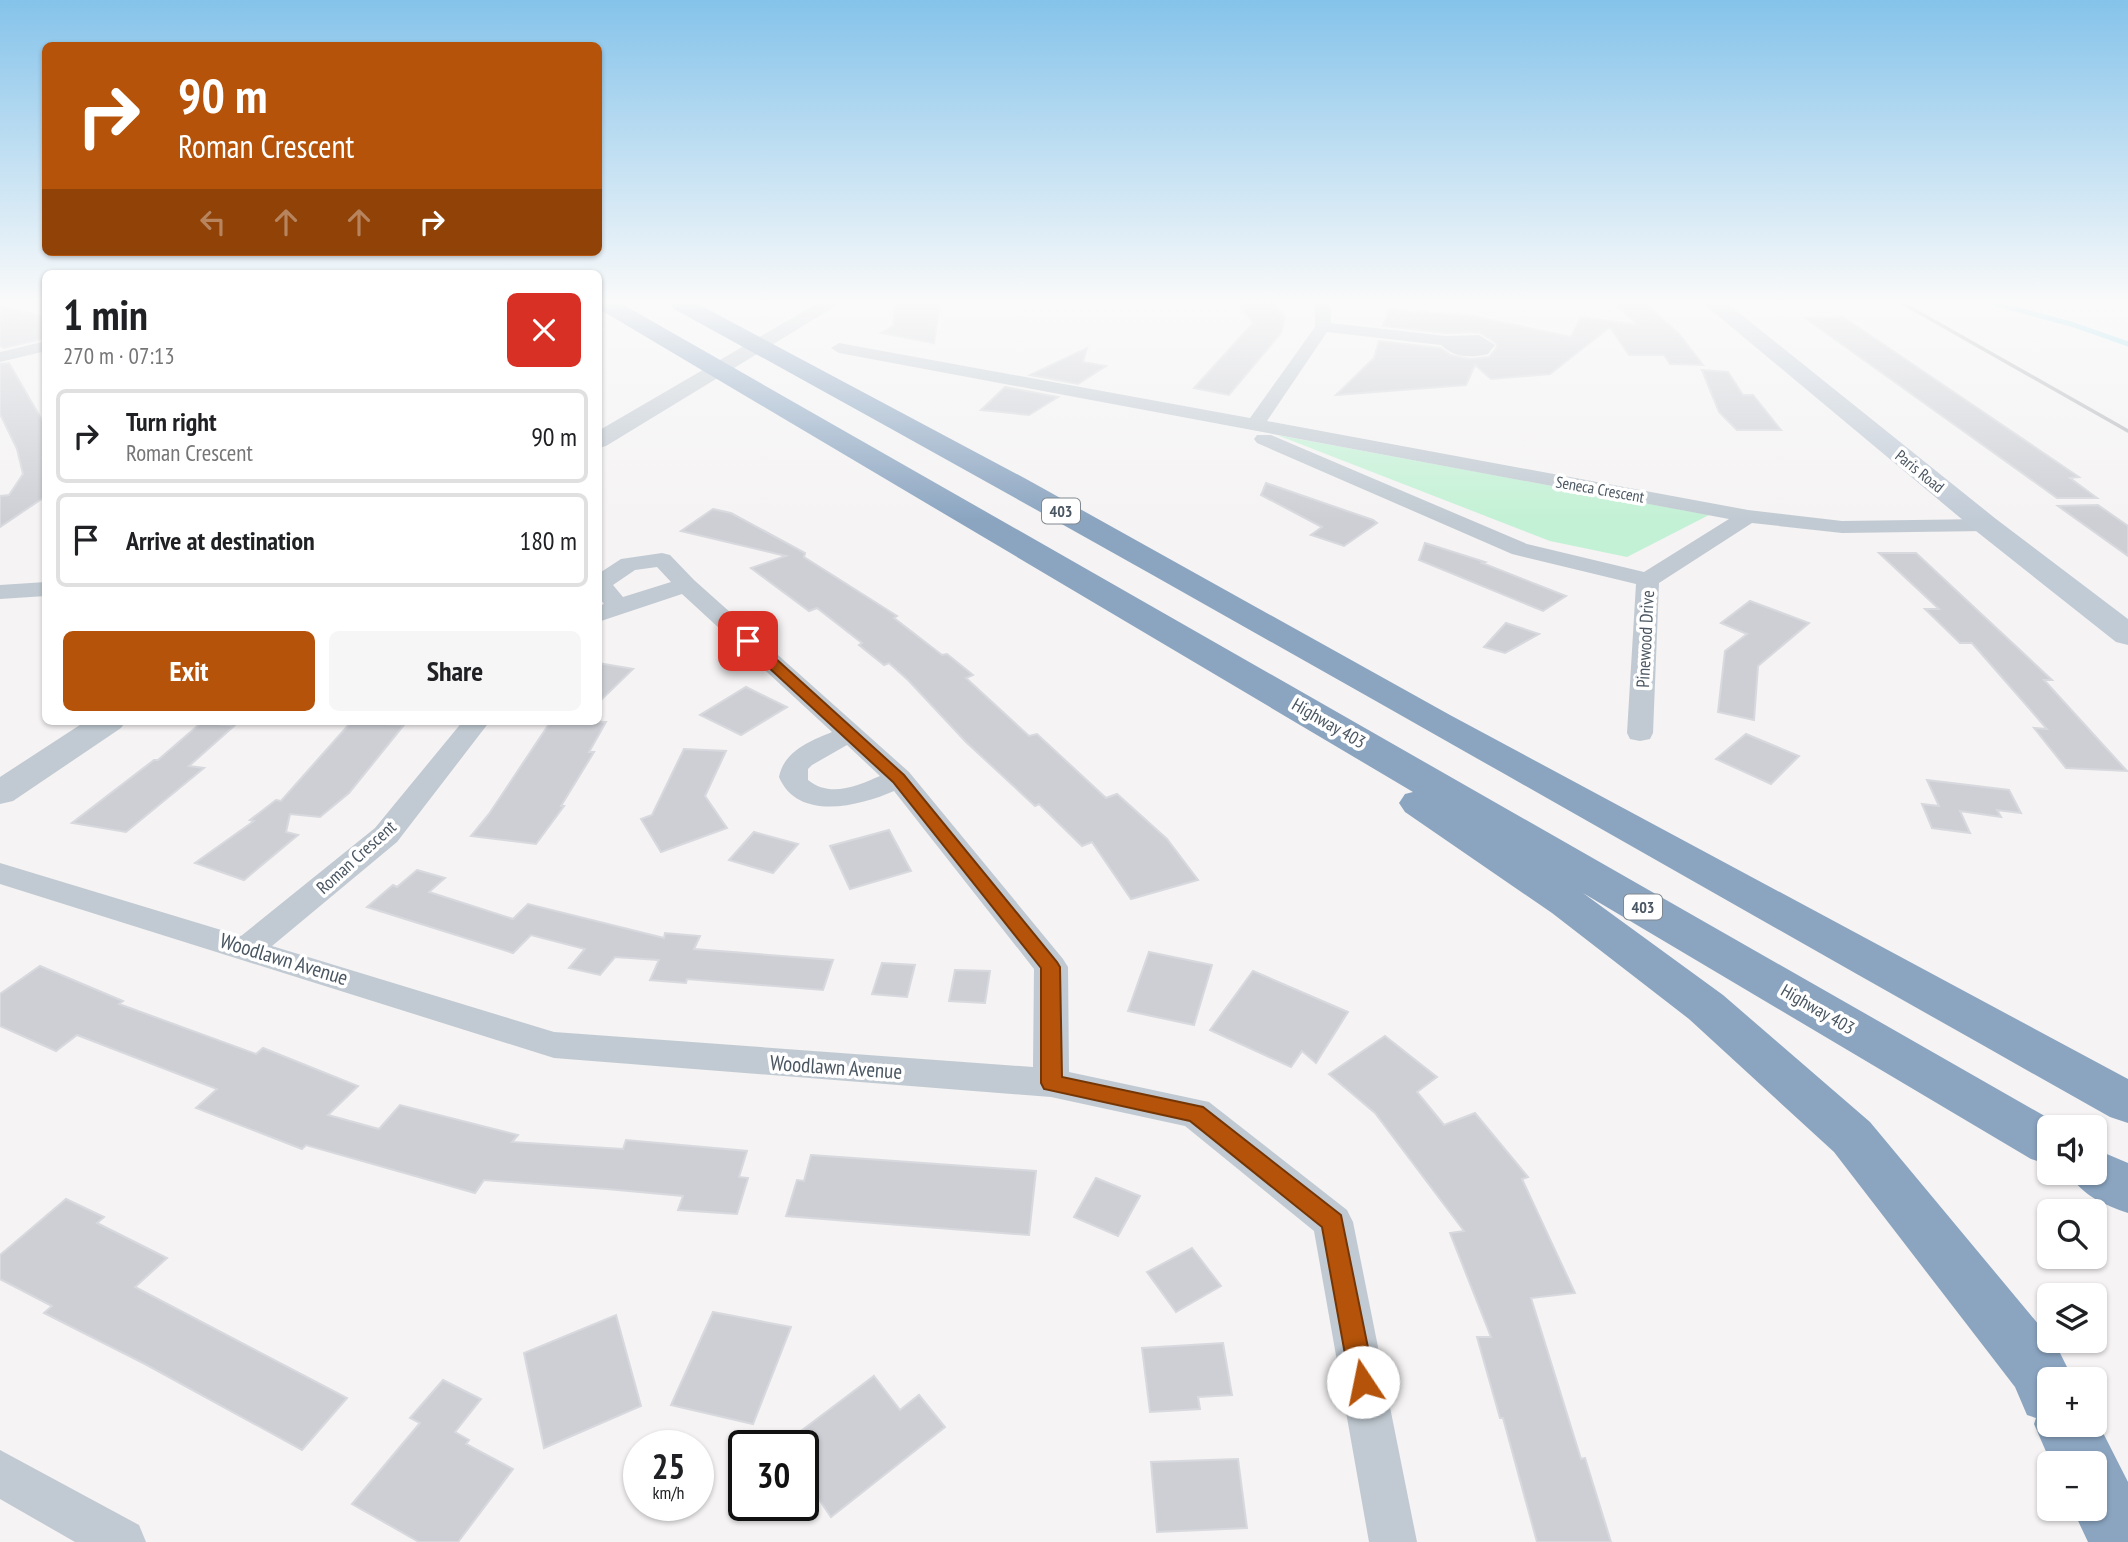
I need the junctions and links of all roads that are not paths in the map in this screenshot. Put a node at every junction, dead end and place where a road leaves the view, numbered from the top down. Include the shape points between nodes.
1 (711, 376) edge
2 (731, 376) edge
3 (815, 376) edge
4 (986, 376) edge
5 (1289, 376) edge
6 (1804, 376) edge
7 (1218, 420) junction
8 (1254, 426) junction
9 (602, 440) edge
10 (1748, 516) junction
11 (1986, 524) junction
12 (1648, 580) junction
13 (602, 582) edge
14 (686, 585) junction
15 (42, 589) edge
16 (602, 590) edge
17 (0, 592) edge
18 (608, 610) edge
19 (2128, 635) edge
20 (1237, 669) junction
21 (103, 725) edge
22 (474, 725) edge
23 (851, 733) junction
24 (1640, 733) dead end
25 (899, 778) junction
26 (0, 793) edge
27 (0, 873) edge
28 (248, 948) junction
29 (1051, 1083) junction
30 (2128, 1103) edge
31 (2037, 1137) edge
32 (2107, 1178) edge
33 (2128, 1190) edge
34 (2037, 1369) edge
35 (0, 1473) edge
36 (2107, 1509) edge
37 (122, 1542) edge
38 (1392, 1542) edge
39 (2123, 1542) edge

1 - 9 street
2 - 20 highway, Highway 403 / 403
3 - 30 highway, 403
4 - 7 street, Seneca Crescent
5 - 8 street
6 - 11 main road, Paris Road
7 - 8 street, Seneca Crescent
7 - 12 street, Seneca Crescent via 1520,549
8 - 10 street, Seneca Crescent
10 - 11 street, Seneca Crescent via 1842,527
10 - 12 street, Pinewood Drive
11 - 19 main road, Paris Road
12 - 24 street, Pinewood Drive
13 - 14 street via 629,564 662,560
14 - 18 street
14 - 23 street
15 - 17 street
16 - 18 street
20 - 31 highway, Highway 403 / 403
20 - 34 highway via 1286,713 1567,903 1696,999 1860,1147
21 - 26 street
22 - 28 street, Roman Crescent via 386,835
23 - 25 street
23 - 25 street via 801,760 794,769 799,788 839,799
25 - 29 street via 1051,967
27 - 28 street, Woodlawn Avenue
28 - 29 street, Woodlawn Avenue via 554,1045
29 - 38 street, Woodlawn Avenue via 1196,1113 1333,1222
32 - 33 highway
35 - 37 street
36 - 39 highway

